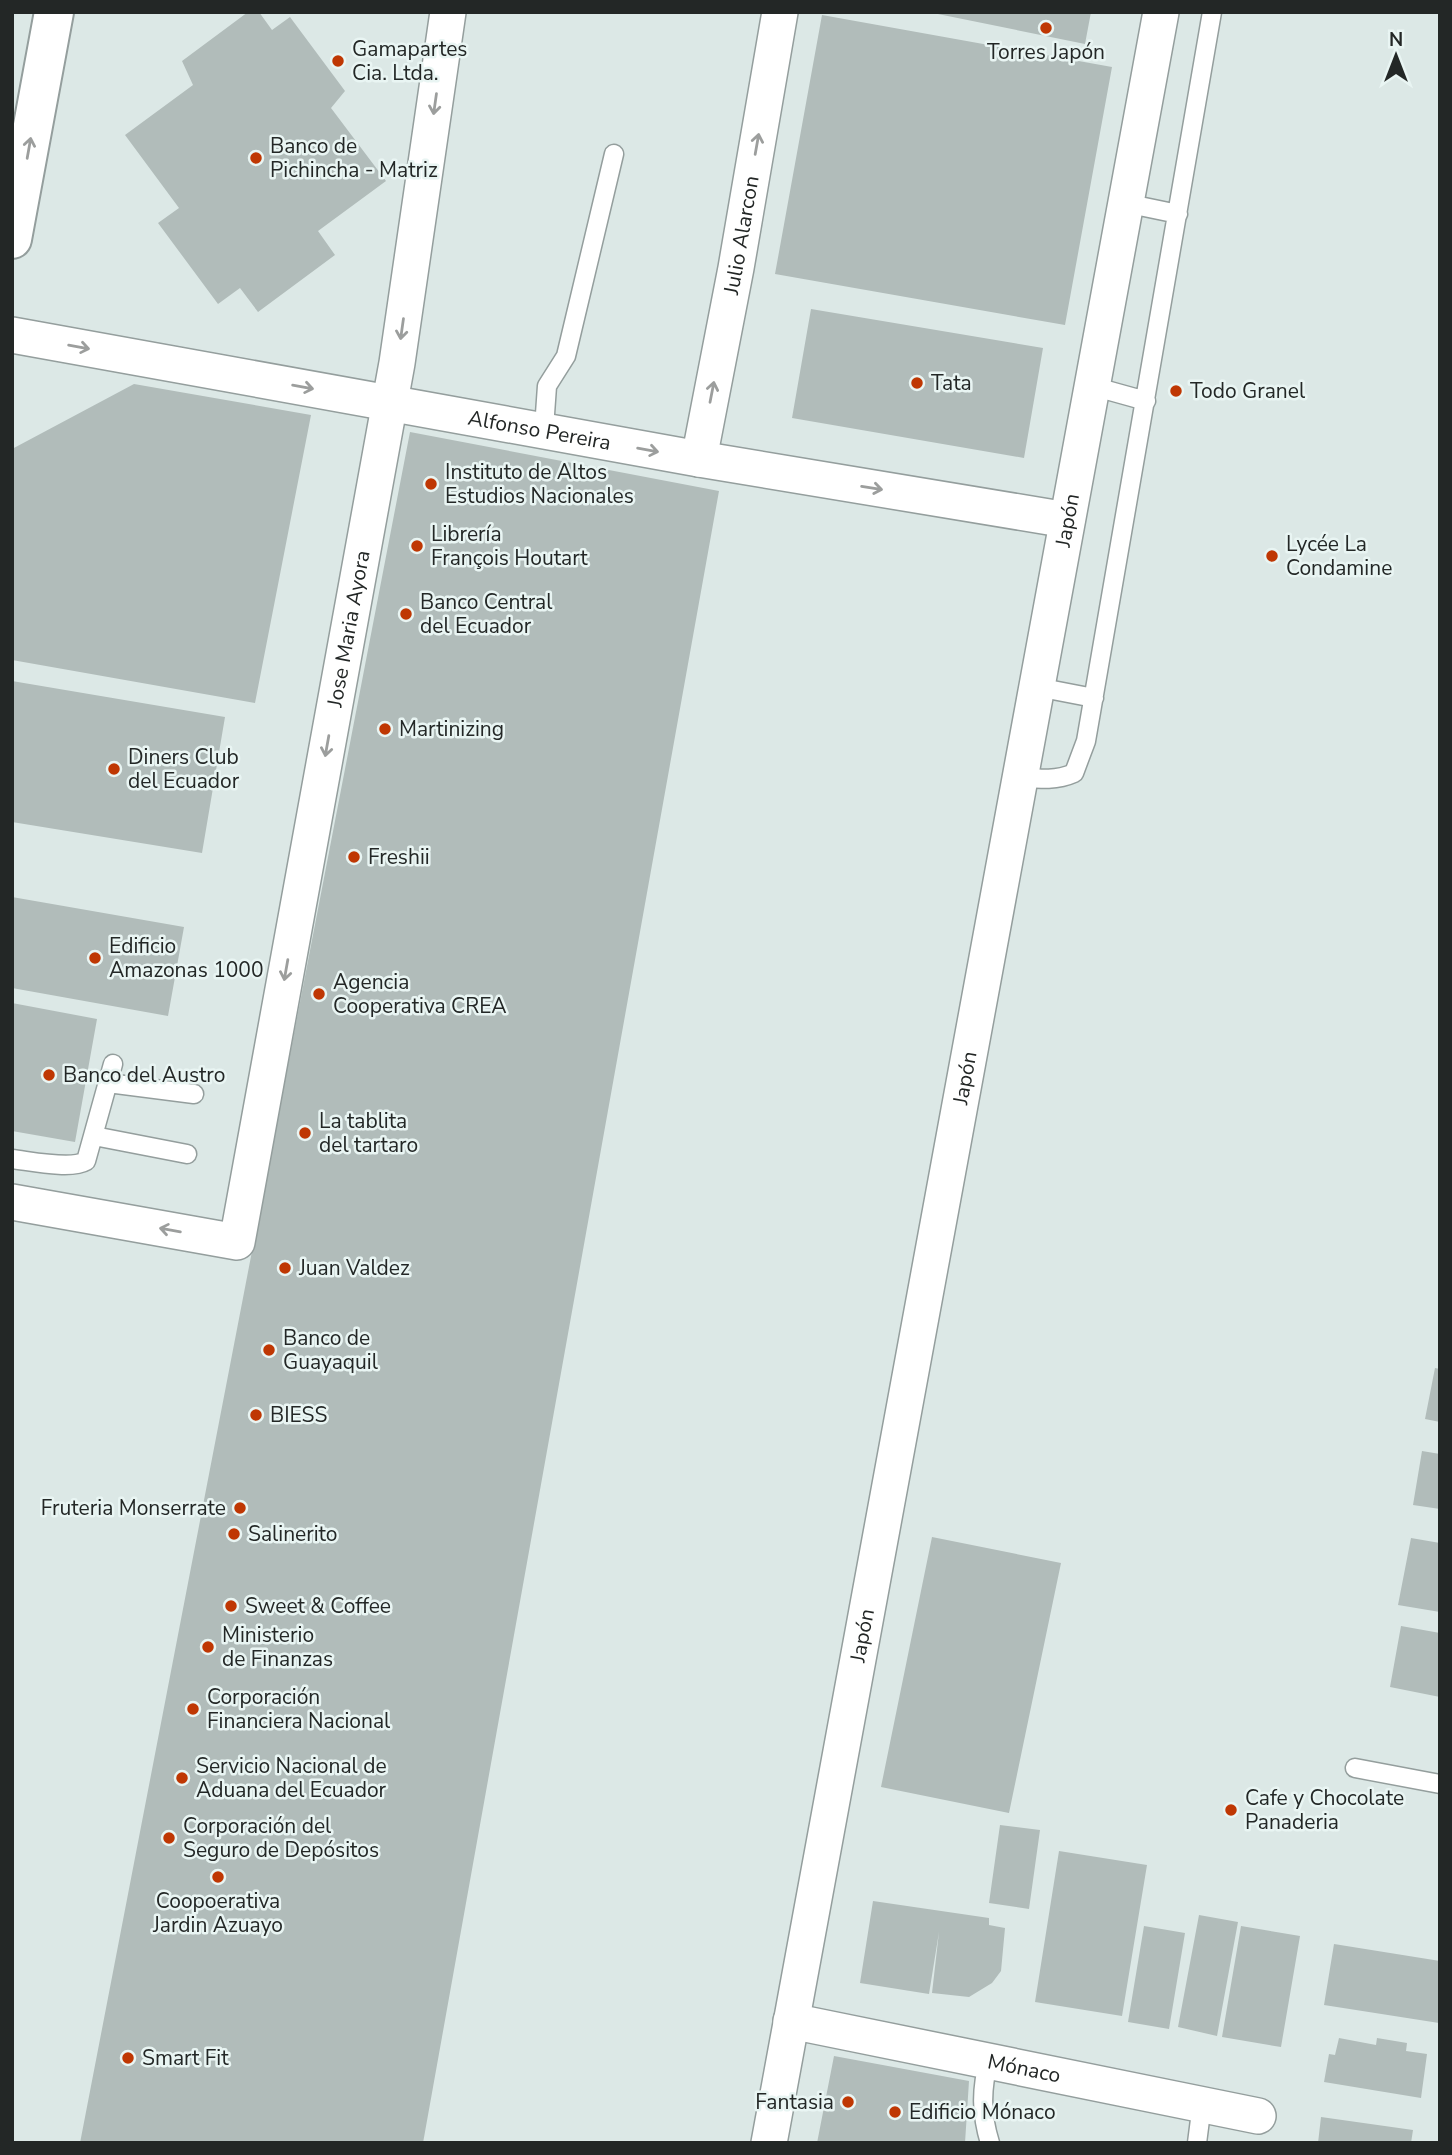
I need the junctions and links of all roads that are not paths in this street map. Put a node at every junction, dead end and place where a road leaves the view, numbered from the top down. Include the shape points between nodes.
1 (54, 12) edge
2 (448, 12) edge
3 (780, 12) edge
4 (1161, 12) edge
5 (1212, 12) edge
6 (614, 154) dead end
7 (1125, 203) junction
8 (1178, 214) junction
9 (12, 239) edge
10 (12, 335) edge
11 (1092, 386) junction
12 (1146, 401) junction
13 (390, 402) junction
14 (540, 430) junction
15 (699, 459) junction
16 (1067, 520) junction
17 (1037, 687) junction
18 (1094, 698) junction
19 (1020, 778) junction
20 (113, 1064) dead end
21 (108, 1083) junction
22 (194, 1094) dead end
23 (94, 1136) junction
24 (187, 1154) dead end
25 (12, 1159) edge
26 (12, 1202) edge
27 (1355, 1768) dead end
28 (1440, 1784) edge
29 (791, 2021) junction
30 (989, 2060) junction
31 (1202, 2104) junction
32 (1258, 2116) dead end
33 (769, 2143) edge
34 (990, 2143) edge
35 (1196, 2143) edge

9 -> 1 main road
2 -> 13 street, Jose Maria Ayora
15 -> 3 street, Julio Alarcon
4 - 7 street, Japón
5 - 8 lane
6 - 14 lane via 566,356 547,386
7 - 8 lane
7 - 11 street, Japón
8 - 12 lane
10 -> 13 street, Alfonso Pereira
11 - 12 lane
11 - 16 street, Japón
12 - 18 lane
13 - 14 street, Alfonso Pereira
13 -> 26 street, Jose Maria Ayora via 237,1242
14 -> 15 street, Alfonso Pereira
15 -> 16 street, Alfonso Pereira
16 - 17 street, Japón
17 - 18 lane
17 - 19 street, Japón
18 - 19 lane via 1074,773 1051,780
19 - 29 street, Japón
20 - 21 lane
21 - 22 lane
21 - 23 lane
23 - 24 lane
23 - 25 lane via 81,1164
27 - 28 lane
29 - 30 street, Mónaco
29 - 33 street, Japón
30 - 31 street, Mónaco
30 - 34 lane via 982,2093
31 - 32 street, Mónaco
31 - 35 lane

